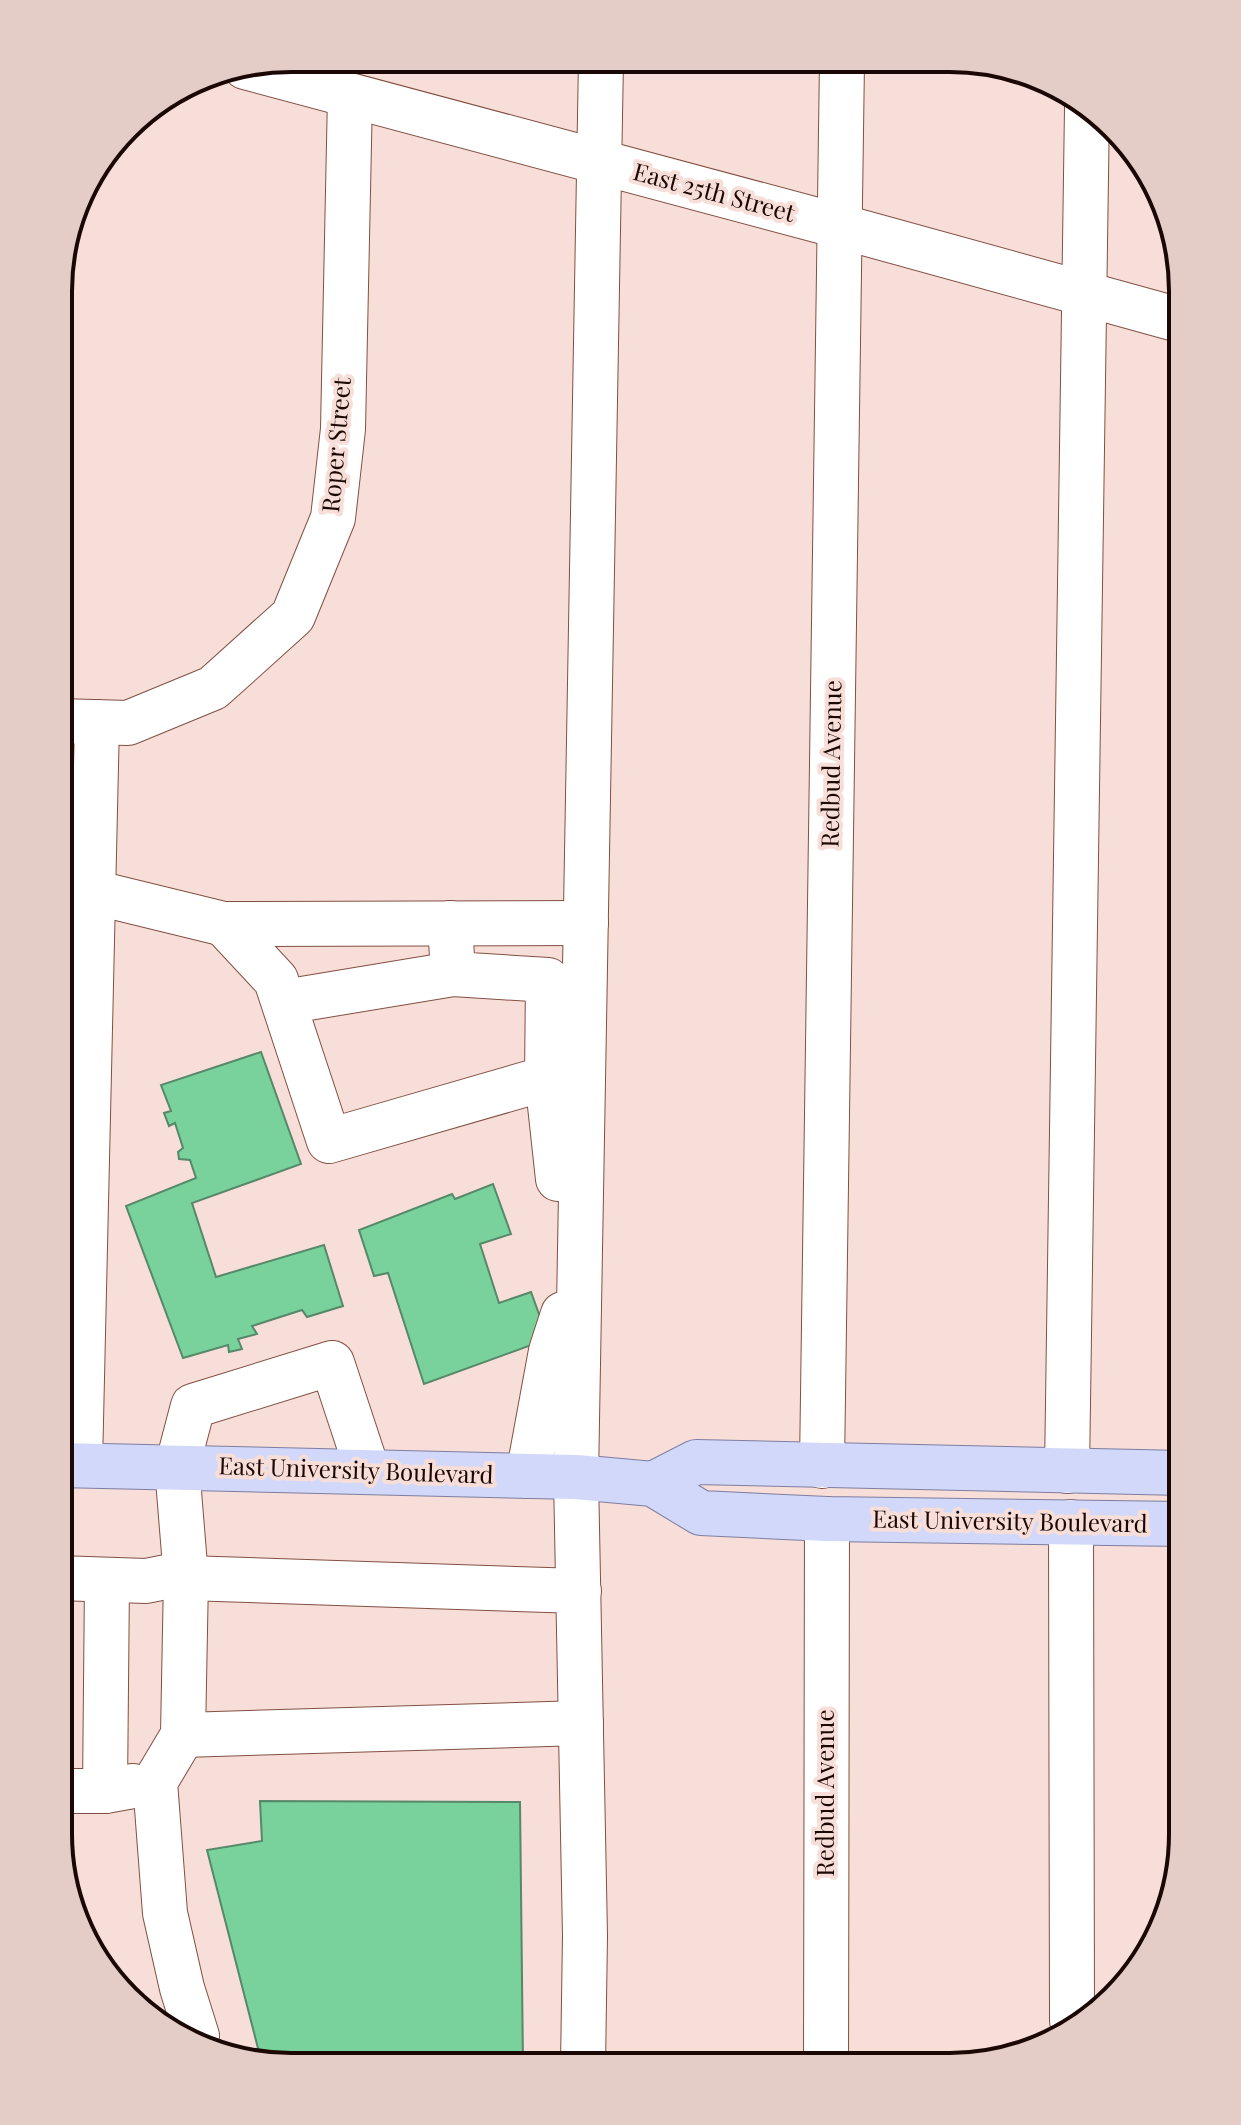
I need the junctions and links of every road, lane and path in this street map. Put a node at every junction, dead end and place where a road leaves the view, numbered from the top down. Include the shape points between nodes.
1 (601, 72) edge
2 (842, 72) edge
3 (268, 73) edge
4 (350, 96) junction
5 (1087, 121) edge
6 (598, 162) junction
7 (839, 226) junction
8 (1084, 294) junction
9 (1169, 317) edge
10 (78, 722) edge
11 (93, 892) junction
12 (450, 923) junction
13 (586, 923) junction
14 (224, 924) junction
15 (453, 974) junction
16 (284, 1002) junction
17 (547, 1078) junction
18 (580, 1264) junction
19 (72, 1340) edge
20 (72, 1465) edge
21 (822, 1466) junction
22 (177, 1467) junction
23 (1067, 1471) junction
24 (368, 1472) junction
25 (1169, 1473) edge
26 (528, 1476) junction
27 (576, 1477) junction
28 (653, 1484) junction
29 (827, 1519) junction
30 (1071, 1522) junction
31 (1169, 1524) edge
32 (186, 1578) junction
33 (72, 1579) edge
34 (107, 1580) junction
35 (579, 1591) junction
36 (581, 1723) junction
37 (183, 1735) junction
38 (155, 1782) junction
39 (72, 1791) edge
40 (105, 1791) junction
41 (1072, 2015) edge
42 (195, 2031) edge
43 (583, 2053) edge
44 (826, 2053) edge

1 - 6 street
2 - 7 street, Redbud Avenue
3 - 4 street, East 25th Street
4 - 6 street, East 25th Street
4 - 10 street, Roper Street via 343,429 333,518 293,616 213,688 128,723
5 - 8 street
6 - 7 street, East 25th Street
6 - 13 street
7 - 8 street, East 25th Street
7 - 21 street, Redbud Avenue
8 - 9 street, East 25th Street
8 - 23 street
10 - 11 street
11 - 14 street
11 - 19 street
12 - 13 street
12 - 14 street
12 - 15 street
13 - 18 street
14 - 16 street via 276,980
15 - 16 street
15 - 17 street via 548,980
16 - 17 street via 329,1141
17 - 18 street via 567,1254
18 - 26 street via 551,1351
18 - 27 street
20 - 22 main road, East University Boulevard
21 - 23 main road
21 - 28 main road via 696,1462
22 - 24 main road, East University Boulevard
22 - 24 street via 193,1406 332,1363
22 - 32 street
23 - 25 main road
24 - 26 main road, East University Boulevard
26 - 27 main road, East University Boulevard
27 - 28 main road, East University Boulevard
27 - 35 street
28 - 29 main road, East University Boulevard via 701,1513
29 - 30 main road, East University Boulevard
29 - 44 street, Redbud Avenue
30 - 31 main road, East University Boulevard
30 - 41 street
32 - 34 street
32 - 35 street
32 - 37 street
33 - 34 street
34 - 40 street
35 - 36 street
36 - 37 street
36 - 43 street
37 - 38 street
38 - 40 street
38 - 42 street via 165,1913
39 - 40 street

